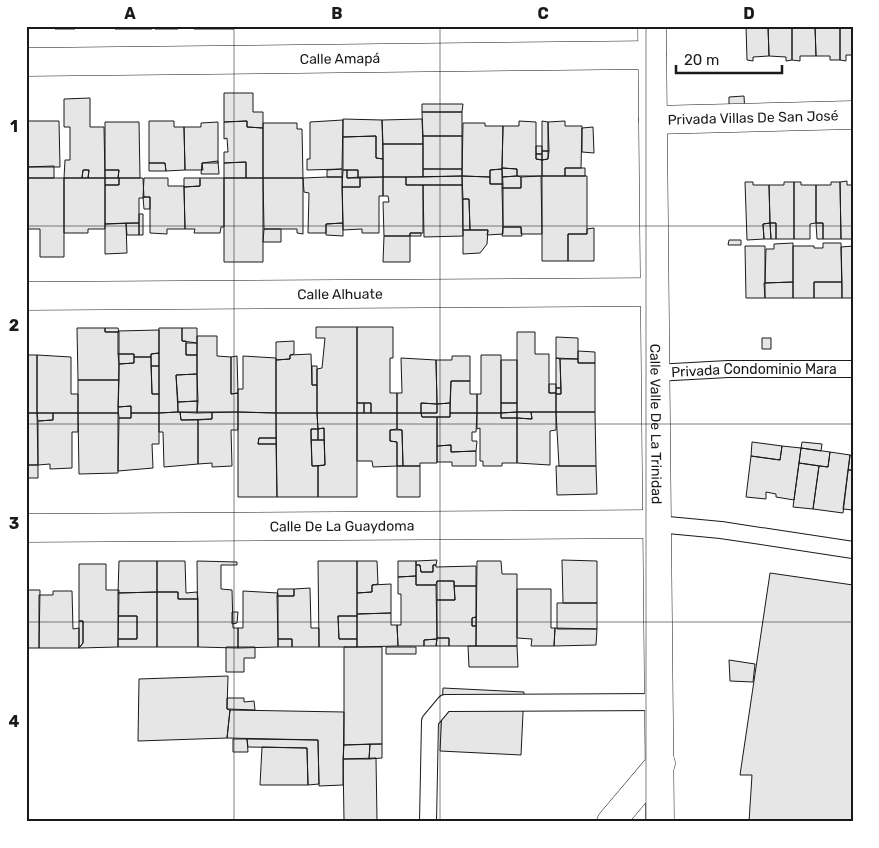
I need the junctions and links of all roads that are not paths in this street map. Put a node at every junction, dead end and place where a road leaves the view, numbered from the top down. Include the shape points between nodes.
1 (652, 26) edge
2 (652, 55) junction
3 (26, 62) edge
4 (853, 115) edge
5 (653, 120) junction
6 (654, 292) junction
7 (26, 296) edge
8 (853, 369) edge
9 (655, 373) junction
10 (657, 524) junction
11 (26, 528) edge
12 (853, 550) edge
13 (660, 702) junction
14 (661, 764) junction
15 (428, 822) edge
16 (611, 822) edge
17 (660, 822) edge

1 - 2 street, Calle Valle De La Trinidad
2 - 3 street, Calle Amapá
2 - 5 street, Calle Valle De La Trinidad
4 - 5 street, Privada Villas De San José
5 - 6 street, Calle Valle De La Trinidad
6 - 7 street, Calle Alhuate
6 - 9 street, Calle Valle De La Trinidad
8 - 9 lane, Privada Condominio Mara via 728,369
9 - 10 street, Calle Valle De La Trinidad
10 - 11 street, Calle De La Guaydoma
10 - 12 lane
10 - 13 street, Calle Valle De La Trinidad
13 - 14 street, Calle Valle De La Trinidad
13 - 15 lane via 446,703 430,721
14 - 16 street
14 - 17 street, Calle Valle De La Trinidad

